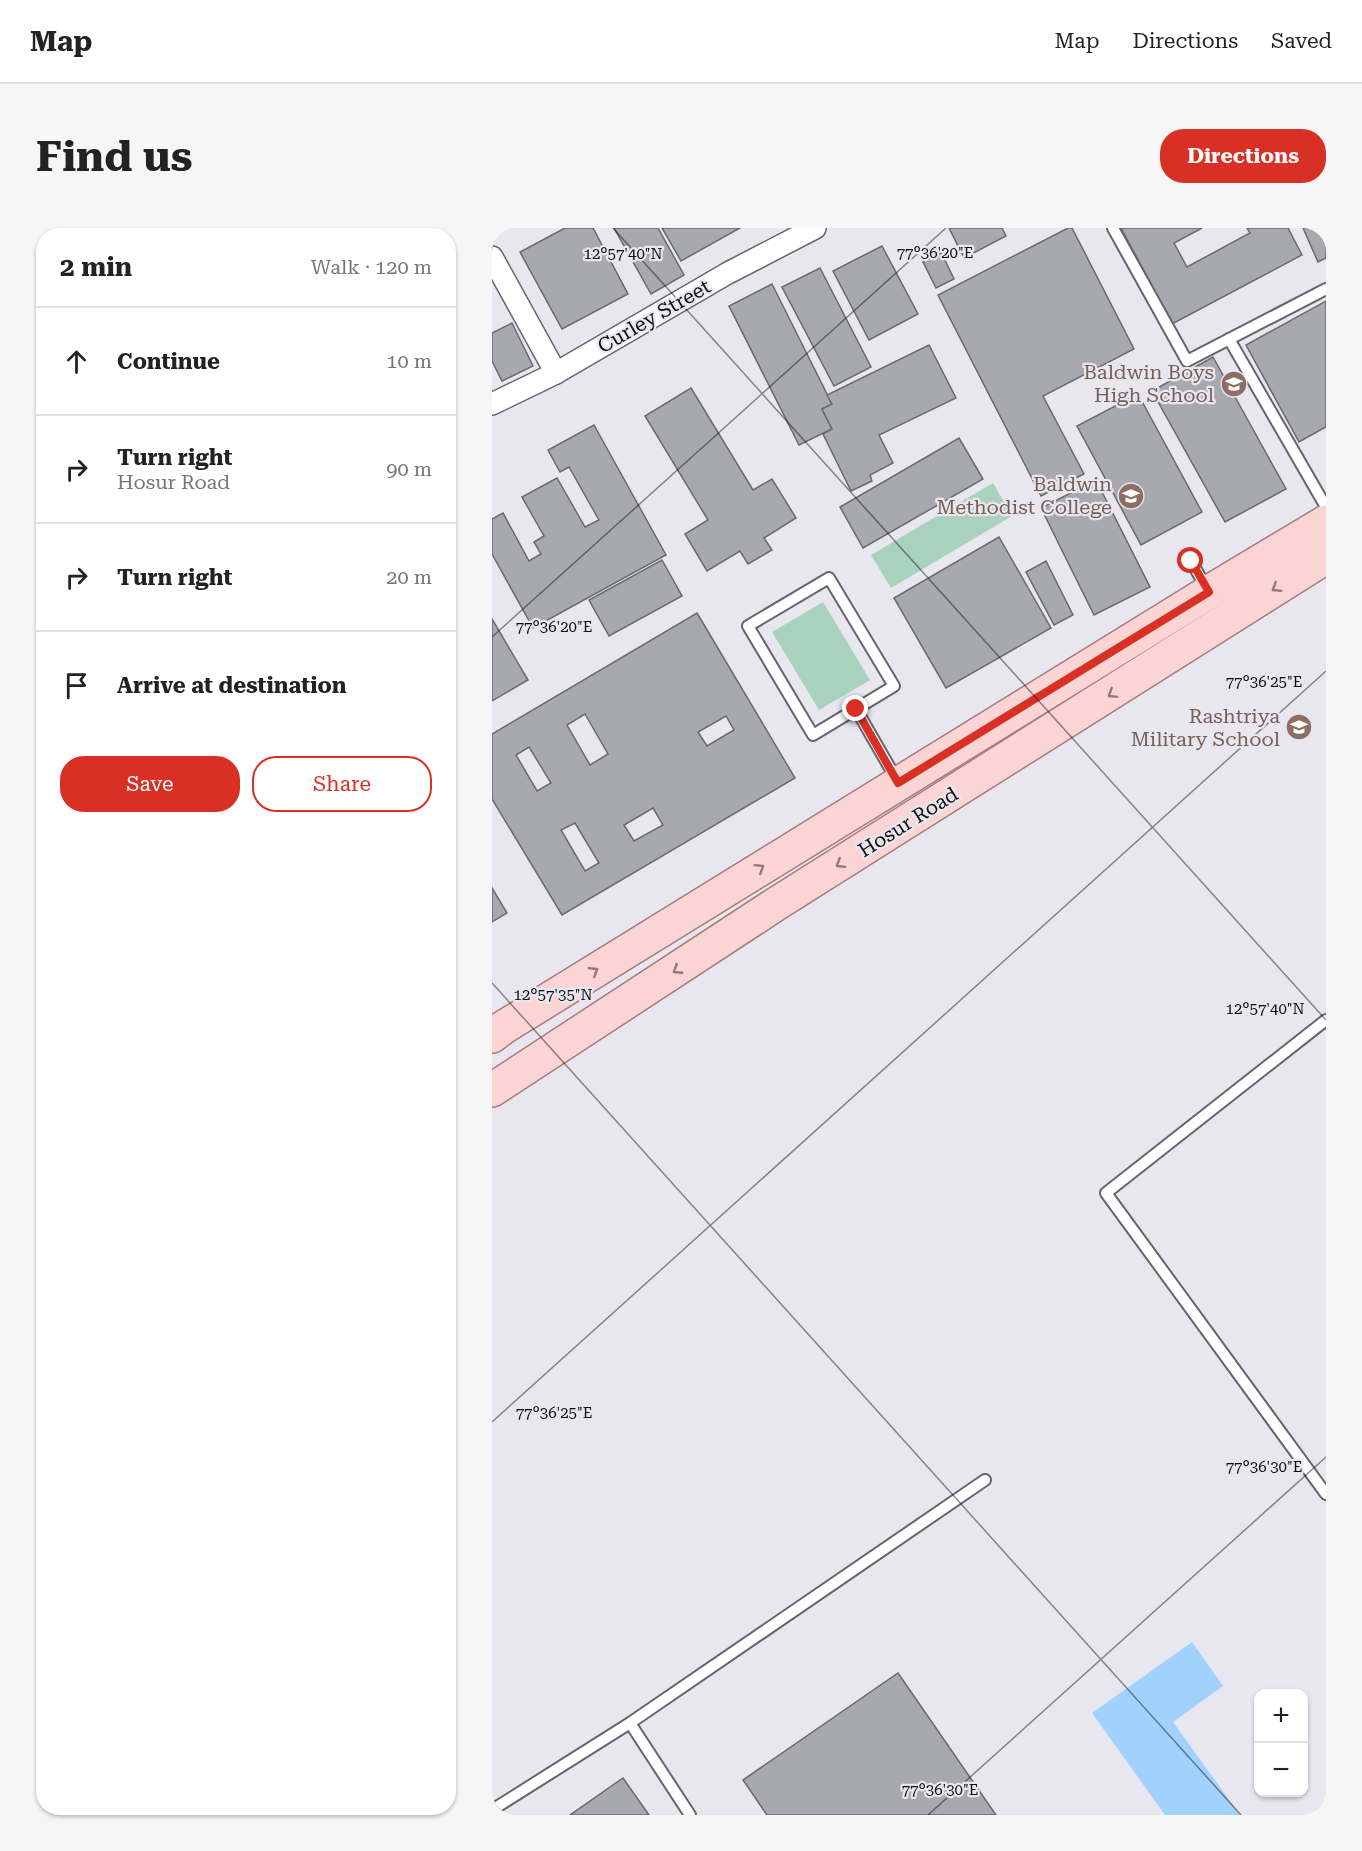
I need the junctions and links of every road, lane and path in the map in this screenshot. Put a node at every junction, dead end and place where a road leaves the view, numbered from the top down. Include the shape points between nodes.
1 (815, 228) edge
2 (1113, 228) edge
3 (492, 257) edge
4 (1326, 289) edge
5 (1229, 339) junction
6 (556, 373) junction
7 (492, 404) edge
8 (1326, 507) edge
9 (1326, 522) edge
10 (1326, 557) edge
11 (1191, 561) dead end
12 (1209, 592) junction
13 (856, 709) junction
14 (898, 783) junction
15 (1326, 1020) edge
16 (492, 1036) edge
17 (492, 1090) edge
18 (985, 1480) dead end
19 (1326, 1494) edge
20 (630, 1723) junction
21 (492, 1810) edge
22 (690, 1815) edge

1 - 6 street, Curley Street via 728,273
2 - 5 lane via 1187,361
3 - 6 street
4 - 5 lane
5 - 8 lane
6 - 7 street, Curley Street
9 - 12 main road, Hosur Road
10 -> 17 main road, Hosur Road via 776,904
11 - 12 lane
12 - 14 main road, Hosur Road
13 - 13 lane via 813,735 748,626 829,578 894,686
13 - 14 lane
16 -> 14 main road, Hosur Road
15 - 19 lane via 1106,1193
18 - 20 lane
20 - 21 lane
20 - 22 lane

